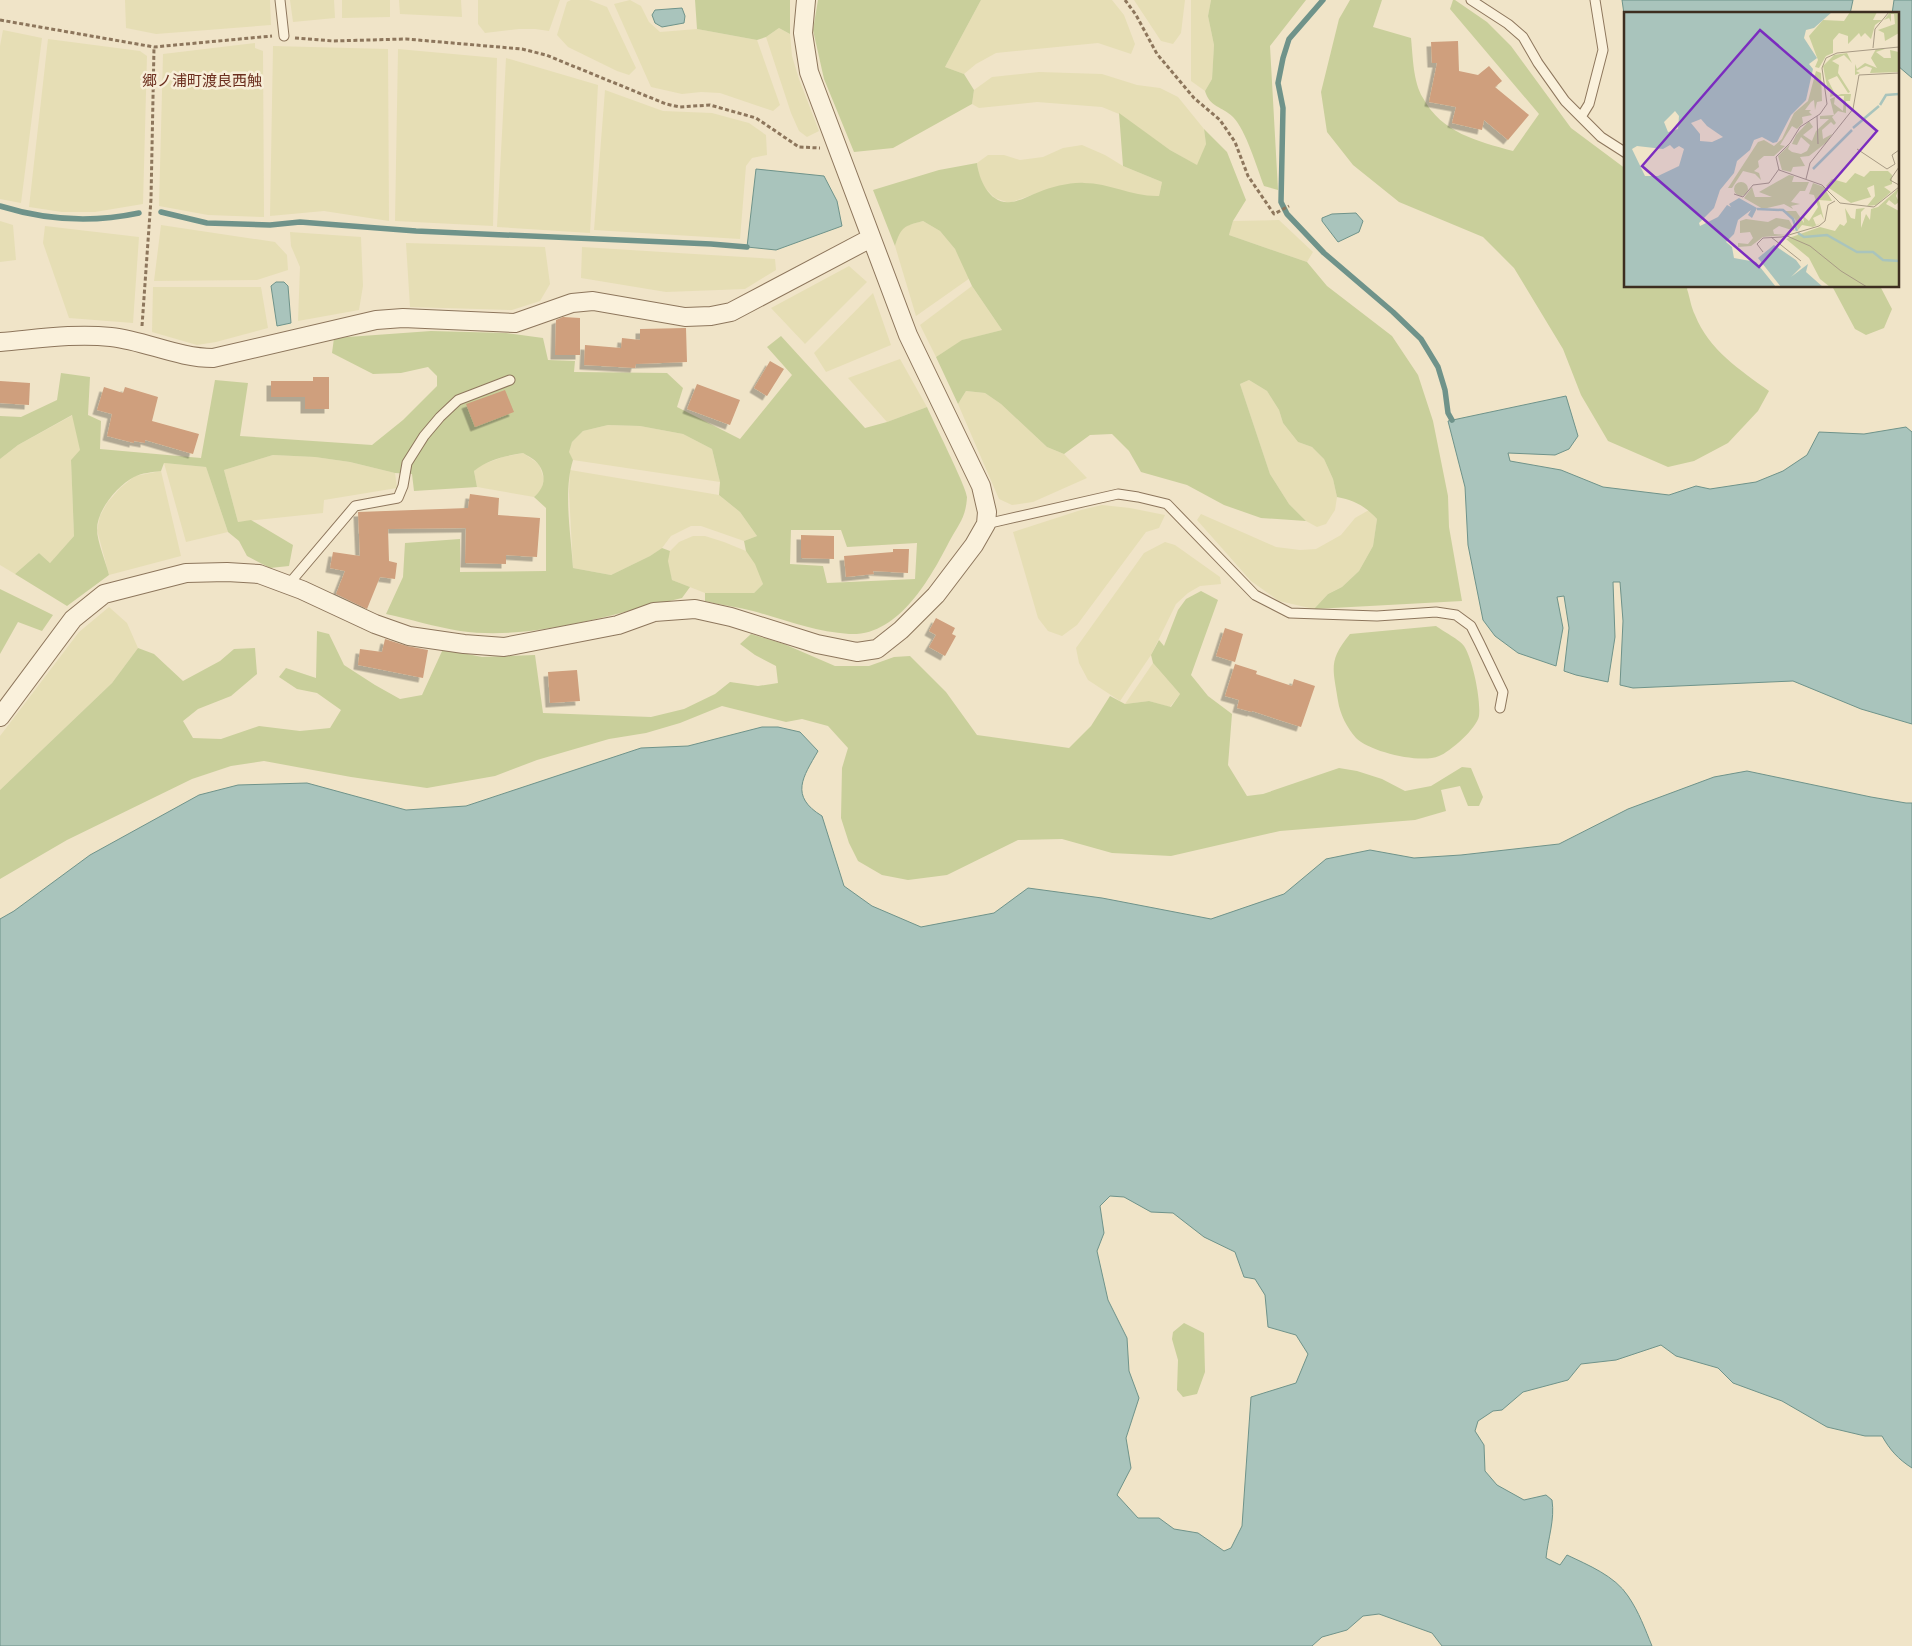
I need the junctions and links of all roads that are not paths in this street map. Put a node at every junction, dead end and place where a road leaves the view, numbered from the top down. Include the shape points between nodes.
1 (280, 0) edge
2 (806, 0) edge
3 (1471, 0) edge
4 (1595, 0) edge
5 (284, 36) road end
6 (1581, 117) junction
7 (1624, 152) edge
8 (871, 238) junction
9 (0, 342) edge
10 (510, 380) dead end
11 (986, 524) junction
12 (288, 585) junction
13 (1500, 708) dead end
14 (0, 717) edge

1 - 5 lane
2 - 8 street via 803,33 809,72
3 - 6 lane via 1523,37 1538,64
4 - 6 lane via 1603,50 1589,104
6 - 7 lane via 1601,137
8 - 9 street via 731,312 711,316 685,317 593,301 572,303 515,323 404,318 376,320 213,358 196,358 112,337 80,335
8 - 11 street via 908,335 981,486 987,512
10 - 12 lane via 458,400 424,436 407,463 398,498 354,506
11 - 12 street via 936,596 877,649 857,652 817,644 695,609 654,612 618,625 504,646 464,644 400,633
11 - 13 lane via 1118,494 1167,504 1255,595 1290,613 1377,616 1436,612 1456,615 1471,626 1503,692
12 - 14 street via 259,574 186,573 104,594 73,619

